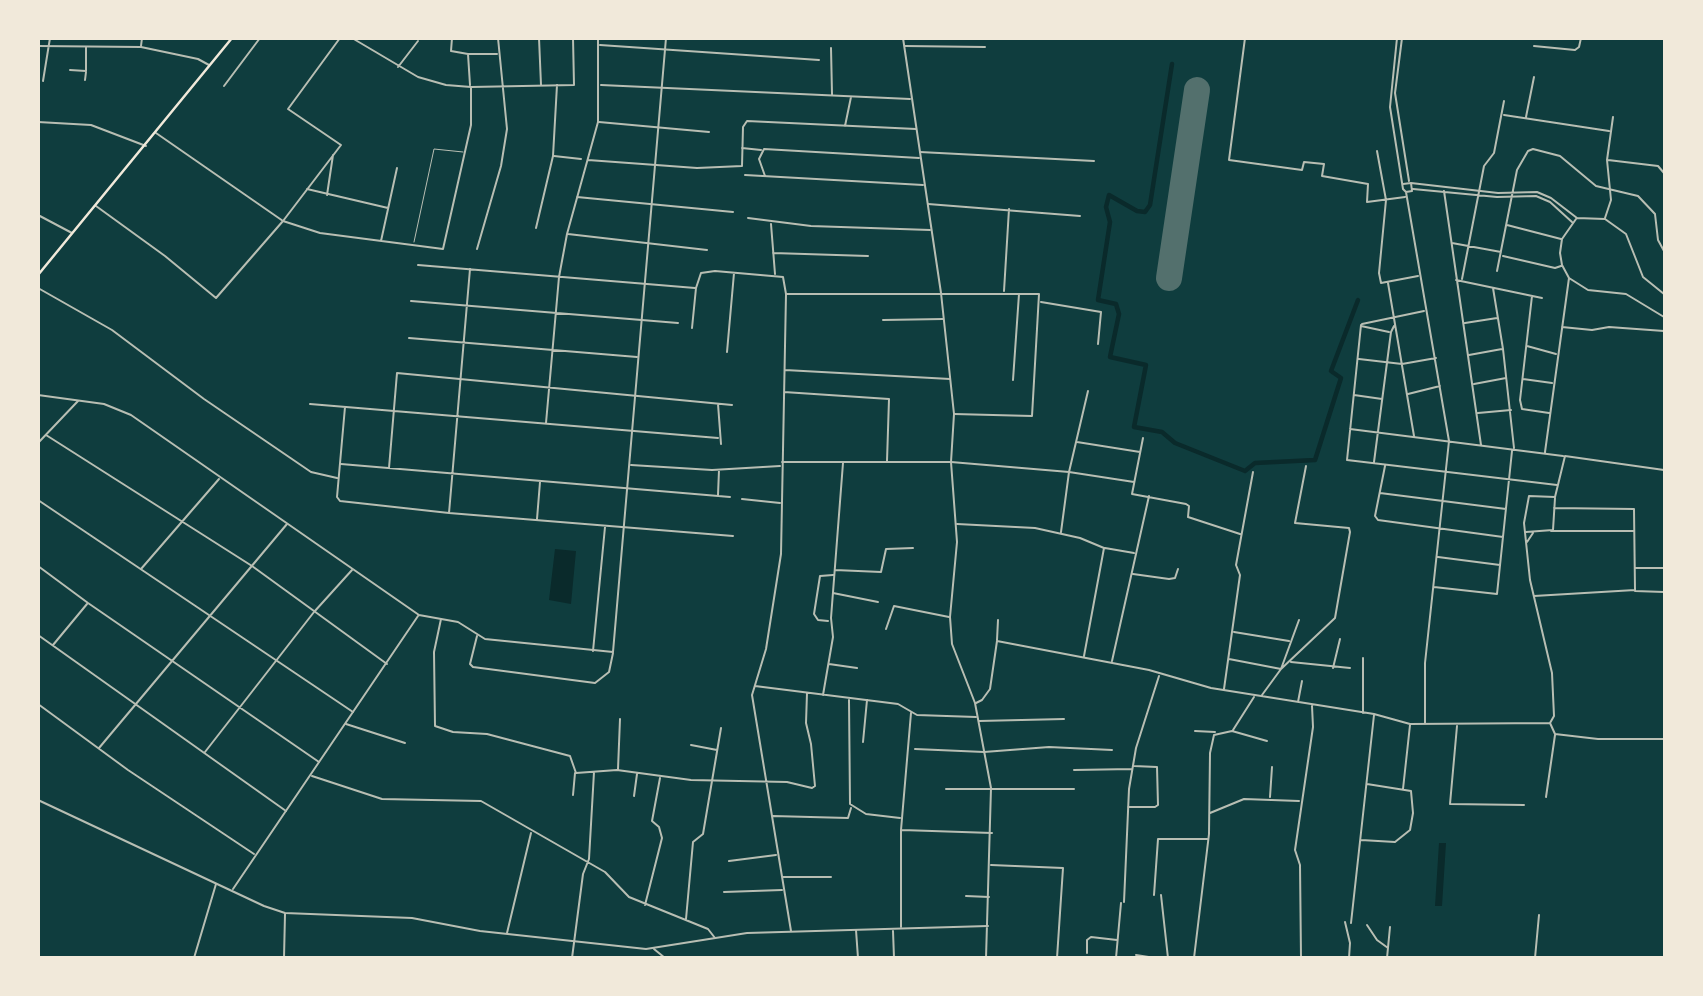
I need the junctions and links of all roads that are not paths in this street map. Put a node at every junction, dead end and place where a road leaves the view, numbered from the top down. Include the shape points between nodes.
1 (50, 38) edge
2 (108, 38) edge
3 (142, 38) edge
4 (232, 38) edge
5 (255, 38) edge
6 (340, 38) edge
7 (352, 38) edge
8 (452, 38) edge
9 (498, 38) edge
10 (539, 38) edge
11 (573, 38) edge
12 (598, 38) edge
13 (666, 38) edge
14 (903, 38) edge
15 (1245, 38) edge
16 (1397, 38) edge
17 (1402, 38) edge
18 (1581, 38) edge
19 (259, 40) edge
20 (418, 41) dead end
21 (107, 45) junction
22 (598, 45) junction
23 (38, 46) edge
24 (48, 46) junction
25 (86, 46) junction
26 (904, 46) junction
27 (1534, 46) dead end
28 (141, 47) junction
29 (985, 47) dead end
30 (665, 48) junction
31 (831, 48) dead end
32 (468, 54) junction
33 (498, 54) junction
34 (819, 60) dead end
35 (210, 66) junction
36 (398, 68) junction
37 (69, 70) dead end
38 (86, 71) junction
39 (1534, 77) dead end
40 (85, 80) dead end
41 (43, 81) dead end
42 (541, 85) junction
43 (557, 85) junction
44 (600, 85) junction
45 (224, 86) dead end
46 (500, 86) junction
47 (470, 87) junction
48 (662, 88) junction
49 (1390, 93) junction
50 (1395, 93) junction
51 (832, 95) junction
52 (852, 96) junction
53 (911, 100) junction
54 (1504, 101) dead end
55 (1503, 115) junction
56 (1613, 117) dead end
57 (1526, 118) junction
58 (38, 122) edge
59 (598, 122) junction
60 (845, 126) junction
61 (659, 128) junction
62 (916, 129) junction
63 (1609, 131) junction
64 (709, 132) dead end
65 (156, 133) junction
66 (146, 146) junction
67 (743, 148) junction
68 (762, 150) junction
69 (1377, 151) dead end
70 (465, 152) junction
71 (919, 152) junction
72 (334, 154) junction
73 (553, 156) junction
74 (920, 158) junction
75 (581, 159) dead end
76 (587, 160) junction
77 (1094, 160) dead end
78 (1606, 160) junction
79 (656, 166) junction
80 (397, 167) dead end
81 (1664, 173) edge
82 (745, 175) dead end
83 (765, 176) junction
84 (1410, 183) junction
85 (1403, 184) junction
86 (924, 185) junction
87 (306, 189) junction
88 (1413, 189) junction
89 (1479, 190) junction
90 (1444, 191) junction
91 (1609, 191) junction
92 (1406, 192) junction
93 (1513, 192) junction
94 (327, 196) junction
95 (1478, 196) junction
96 (576, 197) junction
97 (1405, 197) junction
98 (1511, 198) junction
99 (1386, 201) junction
100 (652, 203) junction
101 (927, 204) junction
102 (96, 206) junction
103 (388, 208) junction
104 (1009, 209) junction
105 (733, 212) dead end
106 (38, 215) edge
107 (1080, 216) dead end
108 (748, 218) dead end
109 (1577, 218) junction
110 (1605, 219) junction
111 (283, 220) junction
112 (772, 223) junction
113 (1572, 223) junction
114 (1507, 225) junction
115 (536, 228) dead end
116 (931, 230) junction
117 (73, 234) junction
118 (567, 234) junction
119 (1563, 239) junction
120 (380, 242) junction
121 (1451, 242) junction
122 (648, 243) junction
123 (413, 245) junction
124 (1469, 246) junction
125 (477, 249) dead end
126 (706, 250) dead end
127 (1664, 251) edge
128 (774, 253) junction
129 (1502, 254) junction
130 (868, 256) dead end
131 (418, 265) dead end
132 (1562, 265) junction
133 (471, 268) junction
134 (1497, 271) dead end
135 (734, 272) junction
136 (775, 274) junction
137 (38, 275) edge
138 (1419, 275) junction
139 (559, 277) junction
140 (1569, 278) junction
141 (1462, 279) junction
142 (1456, 280) junction
143 (1387, 282) junction
144 (645, 284) junction
145 (38, 288) edge
146 (696, 288) junction
147 (1493, 288) junction
148 (1004, 292) junction
149 (941, 293) junction
150 (1019, 293) junction
151 (786, 294) junction
152 (1664, 294) edge
153 (1532, 296) junction
154 (1542, 298) dead end
155 (411, 301) dead end
156 (1039, 301) junction
157 (467, 305) junction
158 (1426, 311) junction
159 (555, 312) junction
160 (1394, 317) junction
161 (1664, 317) edge
162 (1498, 318) junction
163 (641, 319) junction
164 (944, 319) junction
165 (883, 320) dead end
166 (678, 323) dead end
167 (1464, 324) junction
168 (1361, 325) junction
169 (1395, 325) junction
170 (1562, 327) junction
171 (692, 328) dead end
172 (1664, 331) edge
173 (1391, 332) junction
174 (409, 338) dead end
175 (464, 344) junction
176 (1098, 344) dead end
177 (1527, 346) junction
178 (1503, 349) junction
179 (552, 351) junction
180 (727, 352) dead end
181 (1468, 355) junction
182 (1557, 355) junction
183 (638, 358) junction
184 (1436, 358) junction
185 (1358, 359) junction
186 (1387, 362) junction
187 (1402, 364) junction
188 (785, 370) junction
189 (1506, 378) junction
190 (461, 379) junction
191 (951, 379) junction
192 (1522, 379) junction
193 (1013, 380) dead end
194 (1554, 383) junction
195 (1472, 384) junction
196 (1441, 386) junction
197 (549, 388) junction
198 (1087, 391) dead end
199 (784, 392) junction
200 (637, 394) junction
201 (1407, 394) junction
202 (38, 395) edge
203 (1353, 395) junction
204 (1382, 399) junction
205 (79, 400) junction
206 (718, 402) junction
207 (310, 404) dead end
208 (732, 405) dead end
209 (345, 407) junction
210 (1511, 410) junction
211 (394, 411) junction
212 (1477, 413) junction
213 (1550, 413) junction
214 (954, 414) junction
215 (457, 418) junction
216 (545, 425) junction
217 (1349, 429) junction
218 (634, 432) junction
219 (1377, 432) junction
220 (46, 435) junction
221 (1414, 437) junction
222 (718, 438) dead end
223 (1143, 438) dead end
224 (1449, 441) junction
225 (1076, 442) junction
226 (38, 443) edge
227 (721, 444) dead end
228 (1481, 445) junction
229 (1513, 449) junction
230 (1140, 452) junction
231 (1545, 453) junction
232 (1565, 456) junction
233 (843, 461) junction
234 (951, 462) junction
235 (887, 463) junction
236 (1373, 463) junction
237 (340, 464) junction
238 (781, 464) junction
239 (631, 465) junction
240 (1385, 465) junction
241 (1306, 466) dead end
242 (389, 468) junction
243 (719, 470) junction
244 (1664, 470) edge
245 (1069, 472) junction
246 (1254, 472) dead end
247 (452, 474) junction
248 (1447, 474) junction
249 (220, 478) junction
250 (338, 479) junction
251 (1509, 480) junction
252 (540, 481) junction
253 (1134, 482) junction
254 (1557, 485) junction
255 (629, 489) junction
256 (1379, 493) junction
257 (718, 496) junction
258 (1149, 496) junction
259 (730, 497) dead end
260 (1555, 497) junction
261 (742, 499) dead end
262 (38, 500) edge
263 (1444, 501) junction
264 (781, 503) junction
265 (1554, 508) junction
266 (1506, 509) junction
267 (449, 513) junction
268 (537, 520) junction
269 (182, 522) junction
270 (287, 524) junction
271 (956, 524) junction
272 (605, 525) junction
273 (625, 527) junction
274 (1440, 529) junction
275 (1551, 531) junction
276 (1635, 531) junction
277 (1524, 532) junction
278 (1534, 532) junction
279 (1061, 533) junction
280 (1241, 534) junction
281 (733, 536) dead end
282 (1503, 537) junction
283 (1526, 543) junction
284 (913, 548) dead end
285 (1104, 548) junction
286 (1137, 553) junction
287 (1437, 556) junction
288 (1500, 565) junction
289 (38, 566) edge
290 (252, 566) junction
291 (1635, 568) junction
292 (1664, 568) edge
293 (141, 569) junction
294 (1178, 569) dead end
295 (352, 570) junction
296 (834, 570) junction
297 (1132, 574) junction
298 (834, 575) junction
299 (1433, 587) junction
300 (1634, 591) junction
301 (1664, 592) edge
302 (832, 593) junction
303 (1533, 596) junction
304 (878, 602) dead end
305 (88, 603) junction
306 (314, 612) junction
307 (210, 615) junction
308 (419, 615) junction
309 (950, 617) junction
310 (441, 619) junction
311 (1299, 620) dead end
312 (831, 621) junction
313 (999, 621) dead end
314 (886, 629) dead end
315 (1234, 632) junction
316 (38, 635) edge
317 (477, 636) junction
318 (1339, 639) dead end
319 (997, 641) junction
320 (1290, 641) junction
321 (53, 645) junction
322 (593, 651) junction
323 (613, 652) junction
324 (1084, 656) junction
325 (1363, 658) dead end
326 (1229, 659) junction
327 (172, 661) junction
328 (276, 662) junction
329 (1112, 662) junction
330 (1290, 662) junction
331 (387, 664) junction
332 (828, 664) junction
333 (857, 668) dead end
334 (1333, 668) junction
335 (1350, 668) dead end
336 (1281, 669) junction
337 (1159, 674) junction
338 (1302, 681) dead end
339 (754, 686) junction
340 (1224, 690) junction
341 (807, 693) junction
342 (823, 695) junction
343 (1255, 695) junction
344 (1261, 696) junction
345 (867, 698) junction
346 (849, 699) junction
347 (975, 703) junction
348 (1298, 703) junction
349 (38, 704) edge
350 (135, 704) junction
351 (1312, 705) junction
352 (240, 707) junction
353 (353, 712) junction
354 (911, 713) junction
355 (1363, 713) junction
356 (1374, 714) junction
357 (978, 717) junction
358 (620, 719) dead end
359 (1064, 719) dead end
360 (979, 721) junction
361 (1550, 723) junction
362 (345, 724) junction
363 (1410, 724) junction
364 (1425, 724) junction
365 (1458, 725) junction
366 (722, 727) dead end
367 (1195, 731) dead end
368 (1232, 731) junction
369 (1216, 732) junction
370 (1555, 734) junction
371 (1664, 739) edge
372 (1266, 741) dead end
373 (863, 742) dead end
374 (405, 743) dead end
375 (691, 745) dead end
376 (99, 748) junction
377 (915, 749) dead end
378 (718, 750) junction
379 (1112, 750) dead end
380 (984, 752) junction
381 (204, 753) junction
382 (320, 762) junction
383 (1272, 767) dead end
384 (1133, 768) junction
385 (617, 770) junction
386 (1074, 770) dead end
387 (575, 772) junction
388 (594, 772) junction
389 (638, 773) junction
390 (311, 776) junction
391 (660, 777) junction
392 (712, 781) junction
393 (766, 781) junction
394 (1366, 784) junction
395 (946, 789) dead end
396 (1074, 789) dead end
397 (1403, 789) junction
398 (991, 791) junction
399 (573, 795) dead end
400 (634, 796) dead end
401 (1546, 797) dead end
402 (1269, 798) junction
403 (38, 800) edge
404 (1301, 801) junction
405 (1524, 805) dead end
406 (851, 806) junction
407 (1128, 807) junction
408 (286, 811) junction
409 (1209, 814) junction
410 (772, 816) junction
411 (902, 819) junction
412 (901, 830) junction
413 (532, 832) junction
414 (992, 833) junction
415 (1208, 839) junction
416 (1359, 840) junction
417 (254, 854) junction
418 (778, 855) junction
419 (729, 861) dead end
420 (587, 864) junction
421 (990, 865) junction
422 (782, 877) junction
423 (831, 877) dead end
424 (216, 883) junction
425 (783, 890) junction
426 (232, 891) junction
427 (724, 892) dead end
428 (1154, 895) dead end
429 (1161, 895) dead end
430 (966, 896) dead end
431 (989, 897) junction
432 (645, 905) junction
433 (285, 913) junction
434 (1539, 915) dead end
435 (686, 921) junction
436 (1345, 922) dead end
437 (1351, 923) dead end
438 (1367, 925) dead end
439 (988, 926) junction
440 (1390, 927) dead end
441 (893, 928) junction
442 (901, 928) junction
443 (856, 929) junction
444 (791, 931) junction
445 (507, 934) junction
446 (715, 938) junction
447 (573, 940) junction
448 (1119, 941) junction
449 (1388, 948) junction
450 (654, 949) junction
451 (1087, 953) dead end
452 (1136, 955) dead end
453 (194, 957) edge
454 (284, 957) edge
455 (572, 957) edge
456 (665, 957) edge
457 (858, 957) edge
458 (894, 957) edge
459 (986, 957) edge
460 (1057, 957) edge
461 (1116, 957) edge
462 (1155, 957) edge
463 (1168, 957) edge
464 (1194, 957) edge
465 (1301, 957) edge
466 (1349, 957) edge
467 (1387, 957) edge
468 (1535, 957) edge

1 - 24 street
2 - 21 street
3 - 28 street
4 - 35 highway
5 - 19 street
6 - 72 street via 288,108 341,145
7 - 36 street
8 - 32 street via 452,51
9 - 33 street
10 - 42 street
11 - 43 street via 575,83
12 - 22 street
13 - 30 street
14 - 26 street
15 - 99 street via 1229,160 1302,170 1304,162 1324,164 1322,176 1368,184 1367,202
16 - 49 street
17 - 50 street
18 - 27 street via 1575,50
19 - 45 street
20 - 36 street
21 - 25 street
21 - 28 street
22 - 30 street
22 - 44 street
23 - 24 street
24 - 25 street
24 - 41 street
25 - 38 street
26 - 29 street
26 - 53 street
28 - 35 street via 198,59
30 - 34 street
30 - 48 street
31 - 51 street
32 - 33 street
32 - 47 street
33 - 46 street
35 - 65 highway
36 - 47 street via 438,83
37 - 38 street
38 - 40 street
39 - 57 street
42 - 43 street
42 - 46 street
43 - 73 street
44 - 48 street
44 - 59 street
46 - 47 street
46 - 125 street via 507,129
47 - 70 street via 472,118
48 - 51 street
48 - 61 street
49 - 50 street
49 - 85 street
50 - 84 street
51 - 52 street
52 - 53 street
52 - 60 street
53 - 62 street
54 - 55 street
55 - 57 street
55 - 89 street
56 - 63 street
57 - 63 street
58 - 66 street via 91,125
59 - 61 street
59 - 76 street
60 - 62 street
60 - 67 street via 747,121
61 - 64 street
61 - 79 street
62 - 71 street
63 - 78 street
65 - 66 highway
65 - 111 street
66 - 102 highway
67 - 68 street
67 - 79 street via 742,166
68 - 74 street
68 - 83 street via 760,166
69 - 99 street
70 - 123 lane via 434,149
70 - 123 street via 444,249
71 - 74 street
71 - 77 street
72 - 87 street
72 - 94 street
73 - 75 street
73 - 115 street
74 - 86 street
76 - 79 street
76 - 96 street
78 - 81 street via 1658,166
78 - 91 street
79 - 100 street
80 - 103 street
82 - 83 street
83 - 86 street
84 - 85 street
84 - 88 street
84 - 89 street
85 - 92 street
86 - 101 street
87 - 94 street
87 - 111 street
88 - 90 street
88 - 92 street
89 - 93 street
89 - 95 street
90 - 95 street
90 - 121 street
91 - 93 street via 1560,156 1533,149 1517,170
91 - 110 street
91 - 127 street via 1638,196 1650,205
92 - 97 street
93 - 98 street
93 - 109 street via 1537,192
94 - 103 street
95 - 98 street
95 - 124 street
96 - 100 street
96 - 118 street
97 - 99 street
97 - 138 street
98 - 113 street via 1536,196 1550,202
98 - 114 street
99 - 143 street via 1378,273 1381,283
100 - 105 street
100 - 122 street
101 - 104 street
101 - 116 street
102 - 111 street via 216,298
102 - 117 highway
103 - 120 street
104 - 107 street
104 - 148 street
106 - 117 street
108 - 112 street
109 - 110 street
109 - 113 street
110 - 152 street via 1626,234 1643,276
111 - 120 street via 320,233
112 - 116 street
112 - 128 street
113 - 119 street
114 - 119 street
114 - 129 street
116 - 149 street
117 - 137 highway
118 - 122 street
118 - 139 street
119 - 132 street
120 - 123 street
121 - 124 street
121 - 142 street
122 - 126 street
122 - 144 street
124 - 129 street
124 - 141 street
128 - 130 street
128 - 136 street
129 - 132 street via 1506,259 1555,268
129 - 134 street
131 - 133 street
132 - 140 street
133 - 139 street
133 - 157 street
135 - 136 street
135 - 146 street via 701,273
135 - 180 street
136 - 151 street via 783,277
138 - 143 street
138 - 158 street
139 - 144 street
139 - 159 street
140 - 161 street via 1588,290 1626,294
140 - 170 street
141 - 142 street
141 - 147 street via 1466,284
142 - 167 street
143 - 160 street
144 - 146 street
144 - 163 street
145 - 250 street via 112,330 204,400 311,472
146 - 171 street
147 - 153 street
147 - 162 street
148 - 149 street
148 - 150 street
149 - 151 street
149 - 164 street
150 - 156 street via 1039,294
150 - 193 street
151 - 188 street
153 - 154 street
153 - 177 street
155 - 157 street
156 - 176 street via 1101,312
156 - 214 street via 1032,416
157 - 159 street
157 - 175 street
158 - 160 street
158 - 184 street
159 - 163 street
159 - 179 street
160 - 168 street
160 - 169 street
162 - 167 street
162 - 178 street
163 - 166 street
163 - 183 street
164 - 165 street
164 - 191 street
167 - 181 street
168 - 173 street
168 - 185 street
169 - 173 street
169 - 187 street
170 - 172 street
170 - 182 street
173 - 186 street
174 - 175 street
175 - 179 street
175 - 190 street
177 - 182 street
177 - 192 street
178 - 181 street
178 - 189 street
179 - 183 street
179 - 197 street
181 - 195 street
182 - 194 street
183 - 200 street
184 - 187 street
184 - 196 street
185 - 186 street
185 - 203 street
186 - 187 street
186 - 204 street
187 - 201 street
188 - 191 street
188 - 199 street
189 - 195 street
189 - 210 street
190 - 197 street
190 - 211 street via 397,373
190 - 215 street
191 - 214 street
192 - 194 street
192 - 213 street via 1522,410
194 - 213 street
195 - 212 street
196 - 201 street
196 - 224 street
197 - 200 street
197 - 216 street
198 - 225 street
199 - 235 street via 889,399
199 - 238 street
200 - 206 street
200 - 218 street
201 - 221 street
202 - 205 street
203 - 204 street
203 - 217 street
204 - 219 street
205 - 220 street
205 - 249 street via 131,415
206 - 208 street
206 - 227 street
207 - 209 street
209 - 211 street
209 - 237 street
210 - 212 street
210 - 229 street
211 - 215 street
211 - 242 street
212 - 228 street
213 - 231 street
214 - 234 street
215 - 216 street
215 - 247 street
216 - 218 street
217 - 219 street
217 - 236 street via 1347,460
218 - 222 street
218 - 239 street
219 - 221 street
219 - 236 street
220 - 226 street
220 - 269 street
221 - 224 street
223 - 230 street
224 - 228 street
224 - 248 street
225 - 230 street
225 - 245 street
228 - 229 street
229 - 231 street
229 - 251 street
230 - 253 street
231 - 232 street
232 - 244 street
232 - 254 street
233 - 235 street
233 - 238 street
233 - 296 street
234 - 235 street
234 - 245 street
234 - 271 street
236 - 240 street
237 - 242 street
237 - 250 street
238 - 243 street
238 - 264 street
239 - 243 street
239 - 255 street
240 - 248 street
240 - 256 street
241 - 330 street via 1295,523 1349,528 1350,532 1335,618
242 - 247 street
243 - 257 street
245 - 253 street
245 - 279 street
246 - 280 street
247 - 252 street
247 - 267 street
248 - 251 street
248 - 263 street
249 - 269 street
249 - 270 street
250 - 267 street via 340,501
251 - 254 street
251 - 266 street
252 - 255 street
252 - 268 street
253 - 258 street via 1132,494
254 - 260 street
255 - 257 street
255 - 273 street
256 - 263 street
256 - 274 street via 1378,520
257 - 259 street
258 - 280 street via 1186,504 1188,517
258 - 286 street
260 - 265 street
260 - 277 street via 1527,498
261 - 264 street
262 - 293 street
263 - 266 street
263 - 274 street
264 - 339 street via 781,554 766,649
265 - 275 street via 1555,528
265 - 276 street via 1632,508
266 - 282 street
267 - 268 street
268 - 272 street
269 - 290 street
269 - 293 street
270 - 290 street
270 - 295 street
271 - 279 street via 1023,526
271 - 309 street
272 - 273 street
272 - 322 street
273 - 281 street
273 - 323 street
274 - 282 street
274 - 287 street
275 - 276 street
275 - 278 street
276 - 291 street
277 - 278 street
277 - 283 street
278 - 283 street
279 - 285 street
280 - 315 street
282 - 288 street
283 - 303 street
284 - 296 street via 886,549 881,572
285 - 286 street
285 - 324 street
286 - 297 street
287 - 288 street
287 - 299 street
288 - 299 street via 1497,594
289 - 305 street
290 - 306 street
290 - 307 street
291 - 292 street
291 - 300 street
293 - 307 street
294 - 297 street via 1170,579
295 - 306 street
295 - 308 street
296 - 298 street
297 - 329 street
298 - 302 street
298 - 312 street via 820,576 814,614 818,620
299 - 364 street via 1425,663
300 - 301 street
300 - 303 street
302 - 304 street
302 - 312 street
303 - 361 street via 1552,673 1554,716
305 - 321 street
305 - 327 street
306 - 328 street
306 - 331 street
307 - 327 street
307 - 328 street
308 - 310 street
308 - 331 street
309 - 314 street via 894,606
309 - 347 street via 956,660
310 - 317 street via 458,622
310 - 387 street via 434,652 435,726 570,756
311 - 320 street
312 - 332 street
313 - 319 street
315 - 320 street
315 - 326 street
316 - 321 street
317 - 322 street
317 - 323 street via 473,667 595,683 609,672
318 - 334 street
319 - 324 street
319 - 347 street via 990,689
320 - 336 street
321 - 350 street
322 - 323 street
324 - 329 street
325 - 355 street
326 - 336 street
326 - 340 street
327 - 350 street
327 - 352 street
328 - 352 street
328 - 353 street
329 - 337 street
330 - 334 street
330 - 336 street
331 - 353 street
332 - 333 street
332 - 342 street
334 - 335 street
336 - 344 street
337 - 340 street
337 - 384 street
338 - 348 street
339 - 341 street
339 - 393 street via 754,718
340 - 343 street
341 - 342 street
341 - 393 street via 806,723 815,787
342 - 346 street
343 - 344 street
343 - 368 street
344 - 348 street
345 - 346 street
345 - 354 street via 898,704
345 - 373 street
346 - 406 street
347 - 357 street
348 - 351 street
349 - 376 street
350 - 376 street
350 - 381 street
351 - 355 street
351 - 404 street
352 - 381 street
352 - 382 street
353 - 362 street
354 - 357 street
354 - 411 street
355 - 356 street
356 - 363 street
356 - 394 street
357 - 360 street
358 - 385 street
359 - 360 street
360 - 380 street
361 - 365 street
361 - 370 street
362 - 374 street
362 - 382 street
363 - 364 street
363 - 397 street
364 - 365 street
365 - 405 street via 1451,804
366 - 378 street
367 - 369 street
368 - 369 street
368 - 372 street
369 - 409 street via 1210,753
370 - 371 street
370 - 401 street
375 - 378 street
376 - 417 street
377 - 380 street
378 - 392 street
379 - 380 street via 1049,747
380 - 398 street
381 - 408 street
382 - 390 street
383 - 402 street
384 - 386 street
384 - 407 street
384 - 407 street via 1157,767 1158,804
385 - 388 street
385 - 389 street
387 - 388 street
387 - 399 street
388 - 420 street
389 - 391 street
389 - 400 street
390 - 408 street
390 - 413 street via 383,799 478,800
391 - 392 street
391 - 432 street via 652,821 662,838
392 - 393 street
392 - 435 street via 703,834 693,842
393 - 410 street
394 - 397 street
394 - 416 street
395 - 398 street
396 - 398 street
397 - 416 street via 1413,796 1408,832 1391,843
398 - 414 street
402 - 404 street
402 - 409 street via 1242,800
403 - 424 street
404 - 465 street via 1295,850 1300,865
406 - 410 street via 848,818
406 - 411 street via 866,814
407 - 448 street
408 - 417 street
409 - 415 street
410 - 418 street
411 - 412 street
412 - 414 street
412 - 442 street
413 - 420 street
413 - 445 street
414 - 421 street
415 - 428 street via 1158,839
415 - 464 street
416 - 437 street
417 - 426 street
418 - 419 street
418 - 422 street
420 - 432 street via 605,872 629,897
420 - 447 street
421 - 431 street
421 - 460 street via 1063,868
422 - 423 street
422 - 425 street
424 - 426 street
424 - 453 street
425 - 427 street
425 - 444 street
426 - 433 street
429 - 463 street
430 - 431 street
431 - 439 street
432 - 435 street
433 - 445 street via 412,918
433 - 454 street
434 - 468 street
435 - 446 street via 711,930
436 - 466 street
438 - 449 street
439 - 442 street
439 - 459 street
440 - 449 street
441 - 442 street
441 - 443 street
441 - 458 street
443 - 444 street
443 - 457 street
444 - 446 street
445 - 447 street
446 - 450 street
447 - 450 street
447 - 455 street
448 - 451 street via 1091,937
448 - 461 street
449 - 467 street
450 - 456 street
452 - 462 street

